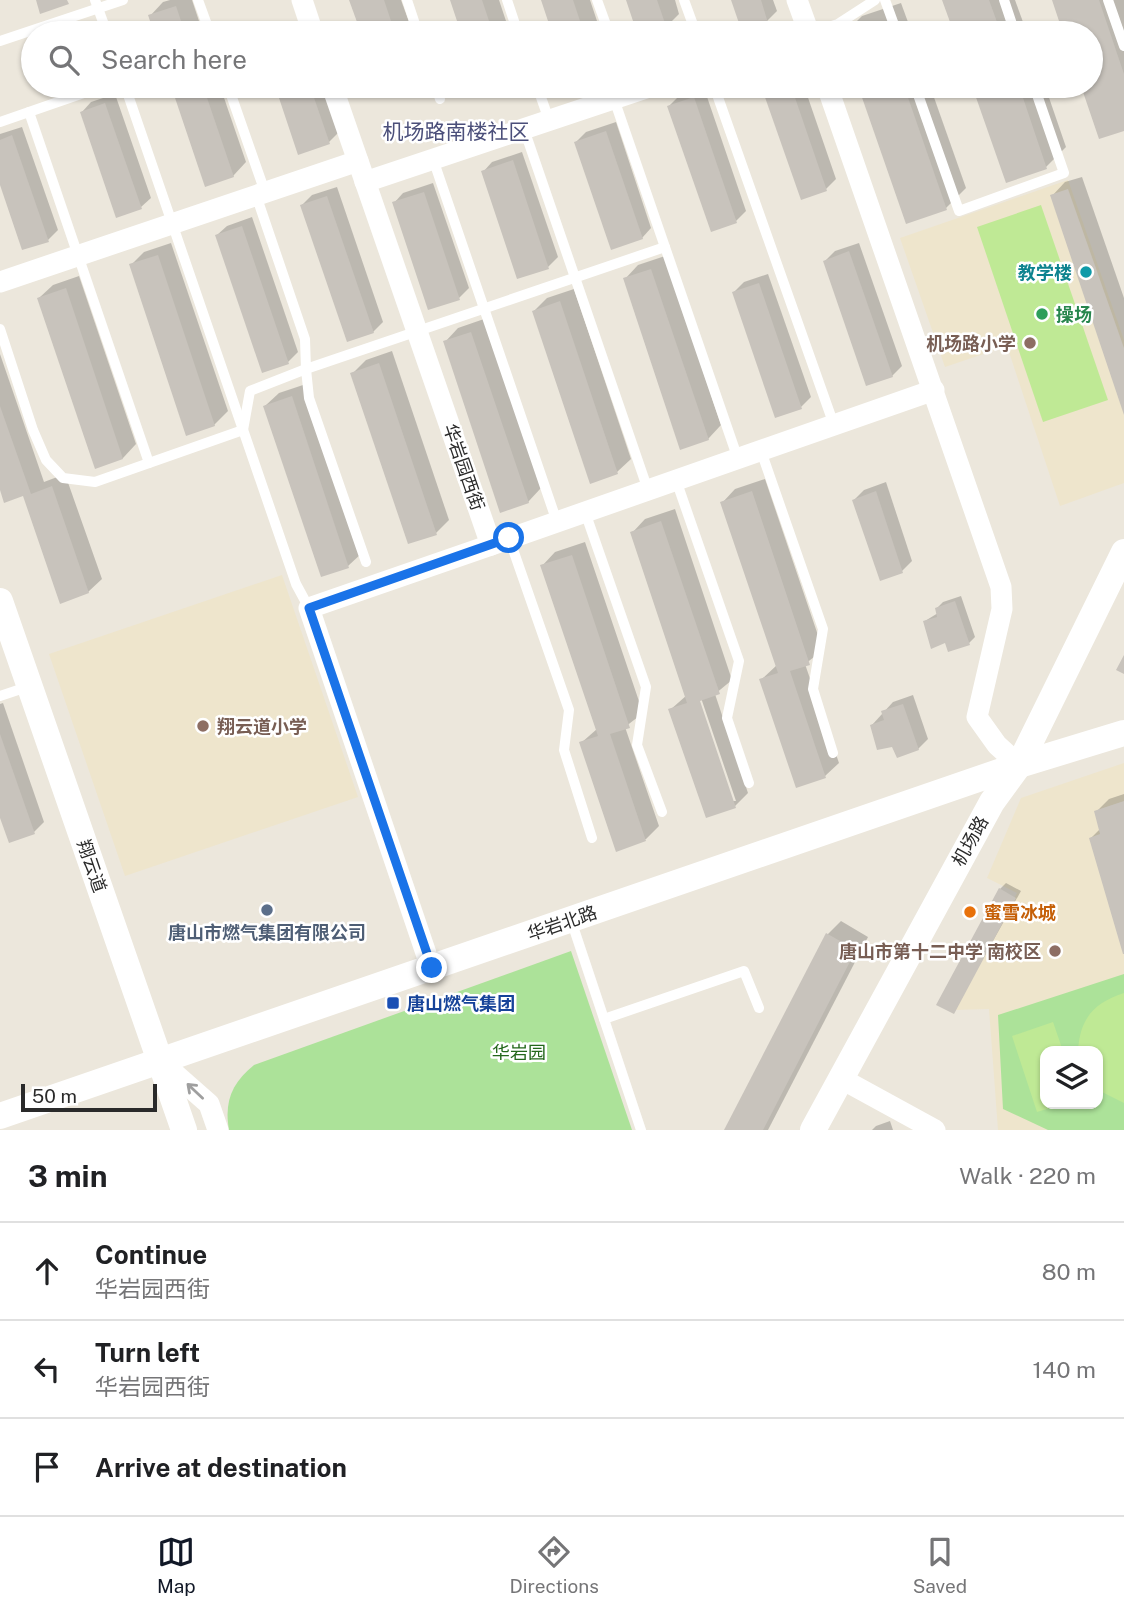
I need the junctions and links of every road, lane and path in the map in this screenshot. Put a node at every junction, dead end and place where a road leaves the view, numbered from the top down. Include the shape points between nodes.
1 (123, 0) edge
2 (198, 0) edge
3 (302, 0) edge
4 (407, 0) edge
5 (507, 0) edge
6 (597, 0) edge
7 (684, 0) edge
8 (797, 0) edge
9 (875, 0) edge
10 (886, 0) edge
11 (1004, 0) edge
12 (1108, 0) edge
13 (97, 4) edge
14 (51, 21) edge
15 (103, 21) edge
16 (206, 21) edge
17 (309, 21) edge
18 (414, 21) edge
19 (515, 21) edge
20 (605, 21) edge
21 (692, 21) edge
22 (805, 21) edge
23 (843, 21) edge
24 (893, 21) edge
25 (1011, 21) edge
26 (21, 32) edge
27 (0, 40) edge
28 (1124, 46) edge
29 (69, 98) edge
30 (129, 98) edge
31 (232, 98) edge
32 (335, 98) edge
33 (541, 98) edge
34 (610, 98) edge
35 (625, 98) edge
36 (718, 98) edge
37 (831, 98) edge
38 (919, 98) edge
39 (1038, 98) edge
40 (29, 112) junction
41 (549, 120) junction
42 (0, 121) edge
43 (524, 129) junction
44 (433, 159) junction
45 (358, 161) junction
46 (365, 182) junction
47 (261, 193) junction
48 (172, 223) junction
49 (665, 247) junction
50 (78, 256) junction
51 (575, 278) junction
52 (0, 282) edge
53 (484, 309) junction
54 (0, 329) edge
55 (417, 332) junction
56 (306, 369) junction
57 (934, 390) junction
58 (834, 425) junction
59 (243, 430) junction
60 (761, 451) junction
61 (738, 459) junction
62 (149, 463) junction
63 (676, 480) junction
64 (648, 490) junction
65 (585, 512) junction
66 (557, 522) junction
67 (500, 541) junction
68 (1124, 552) edge
69 (366, 562) dead end
70 (0, 601) edge
71 (309, 608) junction
72 (30, 686) junction
73 (0, 696) edge
74 (1124, 733) edge
75 (833, 753) dead end
76 (1019, 765) junction
77 (749, 783) dead end
78 (662, 812) dead end
79 (592, 838) dead end
80 (570, 920) junction
81 (432, 968) junction
82 (759, 1008) dead end
83 (604, 1019) junction
84 (159, 1060) junction
85 (840, 1078) junction
86 (0, 1116) edge
87 (184, 1130) edge
88 (218, 1130) edge
89 (641, 1130) edge
90 (813, 1130) edge
91 (935, 1130) edge

1 - 13 lane
2 - 16 lane
3 - 17 street
4 - 18 lane
5 - 19 lane
6 - 20 lane
7 - 21 lane
8 - 22 street
9 - 23 lane
10 - 24 lane
11 - 25 lane
12 - 28 lane
13 - 14 lane
13 - 15 lane
26 - 27 lane
29 - 40 lane
30 - 48 lane
31 - 47 lane
32 - 45 street, 华岩园西街
33 - 41 lane
34 - 41 street
35 - 49 lane
36 - 58 lane
37 - 57 street
38 - 39 lane via 959,211 1064,173
40 - 42 lane
40 - 50 lane
41 - 43 street
43 - 44 street
43 - 51 lane
44 - 46 street
44 - 53 lane
45 - 46 street, 华岩园西街
45 - 47 street
46 - 55 street, 华岩园西街
47 - 48 street
47 - 56 lane via 305,339
48 - 50 street
48 - 59 lane
49 - 51 lane
49 - 61 lane
50 - 52 street
50 - 62 lane
51 - 53 lane
51 - 64 lane
53 - 55 lane
53 - 66 lane
54 - 62 lane via 33,430 46,460 63,478 95,482
55 - 56 lane
55 - 67 street, 华岩园西街
56 - 59 lane via 250,391
56 - 69 lane via 309,398
57 - 58 street
57 - 76 street via 1001,587 1002,609 977,717
58 - 60 street
59 - 62 lane
59 - 71 lane via 296,584
60 - 61 street
60 - 75 lane via 823,629 813,689
61 - 63 street
63 - 64 street
63 - 77 lane via 739,661 727,718
64 - 65 street
65 - 66 street
65 - 78 lane via 646,687 637,745
66 - 67 street
67 - 71 street
67 - 79 lane via 569,710 564,750
68 - 76 street, 机场路
70 - 72 street, 翔云道
71 - 81 street
72 - 73 lane
72 - 84 street, 翔云道
74 - 76 street, 华岩北路
76 - 80 street, 华岩北路
76 - 85 street, 机场路 via 992,802
80 - 81 street, 华岩北路
80 - 83 lane
81 - 84 street, 华岩北路
82 - 83 lane via 744,971
83 - 89 lane
84 - 86 street, 华岩北路
84 - 87 street, 翔云道
88 -> 84 street via 209,1104
85 - 90 street, 机场路
85 - 91 street

